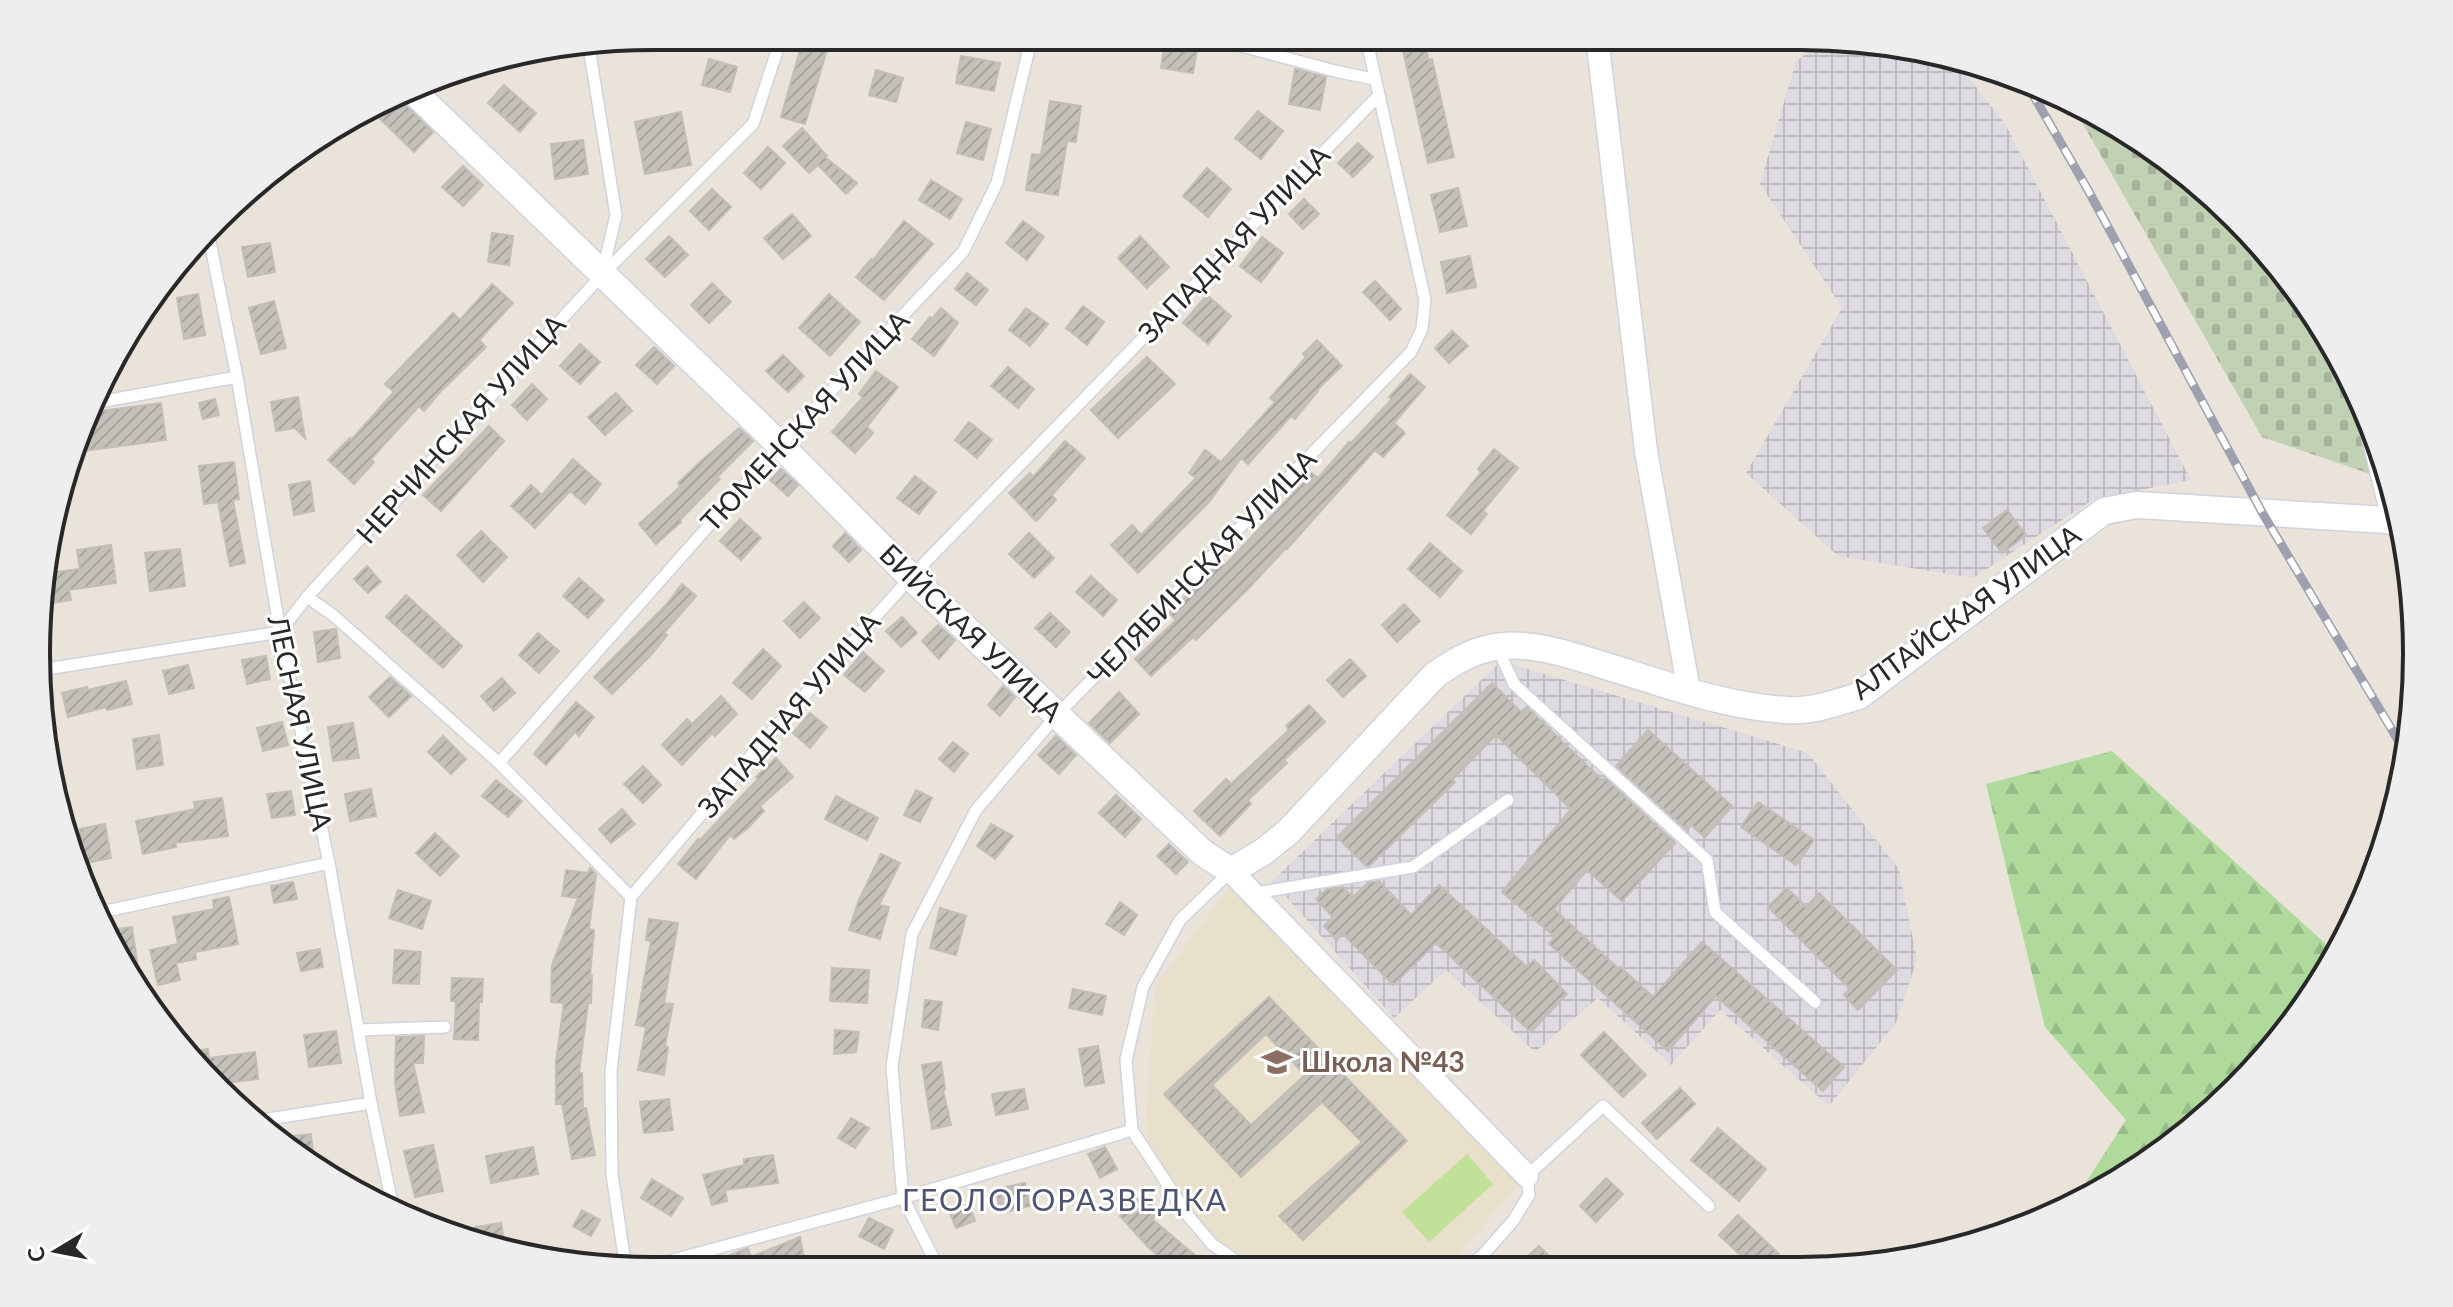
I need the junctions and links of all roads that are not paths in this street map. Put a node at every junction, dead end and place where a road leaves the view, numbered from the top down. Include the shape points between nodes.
1 (777, 50) edge
2 (1029, 50) edge
3 (1257, 50) edge
4 (1368, 50) edge
5 (1599, 50) edge
6 (590, 53) edge
7 (1373, 79) junction
8 (1379, 95) junction
9 (420, 97) edge
10 (211, 245) edge
11 (602, 275) junction
12 (237, 377) junction
13 (106, 401) edge
14 (780, 445) junction
15 (2388, 522) edge
16 (911, 577) junction
17 (307, 597) junction
18 (280, 632) junction
19 (1496, 647) junction
20 (50, 668) edge
21 (1689, 691) junction
22 (1057, 715) junction
23 (499, 763) junction
24 (1508, 800) dead end
25 (329, 863) junction
26 (1231, 871) junction
27 (1255, 893) junction
28 (631, 897) junction
29 (108, 911) edge
30 (1815, 1002) dead end
31 (445, 1027) dead end
32 (360, 1030) junction
33 (371, 1103) junction
34 (270, 1119) edge
35 (1132, 1130) junction
36 (1527, 1176) junction
37 (391, 1197) edge
38 (903, 1198) junction
39 (1709, 1206) dead end
40 (624, 1256) edge
41 (684, 1257) edge
42 (933, 1257) edge
43 (1230, 1257) edge
44 (1481, 1257) edge

1 - 11 lane, НЕРЧИНСКАЯ УЛИЦА via 753,124
2 - 14 lane, ТЮМЕНСКАЯ УЛИЦА via 997,183 963,252
3 - 7 lane
4 - 7 lane, ЧЕЛЯБИНСКАЯ УЛИЦА
5 - 21 street via 1646,451
6 - 11 lane via 616,215
7 - 8 lane, ЧЕЛЯБИНСКАЯ УЛИЦА
8 - 16 lane, ЗАПАДНАЯ УЛИЦА
8 - 22 lane, ЧЕЛЯБИНСКАЯ УЛИЦА via 1425,300 1422,329 1411,352
9 - 11 street, БИЙСКАЯ УЛИЦА
10 - 12 lane, ЛЕСНАЯ УЛИЦА
11 - 14 street, БИЙСКАЯ УЛИЦА
11 - 17 lane, НЕРЧИНСКАЯ УЛИЦА
12 - 13 lane
12 - 18 lane, ЛЕСНАЯ УЛИЦА
14 - 16 street, БИЙСКАЯ УЛИЦА
14 - 23 lane, ТЮМЕНСКАЯ УЛИЦА
15 - 21 street, АЛТАЙСКАЯ УЛИЦА via 2137,505 2104,511 1859,696 1790,711
16 - 22 street, БИЙСКАЯ УЛИЦА
16 - 28 lane, ЗАПАДНАЯ УЛИЦА
17 - 18 lane, НЕРЧИНСКАЯ УЛИЦА
17 - 23 lane
18 - 20 lane
18 - 25 lane, ЛЕСНАЯ УЛИЦА
19 - 21 street, АЛТАЙСКАЯ УЛИЦА via 1560,652
19 - 26 street, АЛТАЙСКАЯ УЛИЦА via 1464,655 1435,675 1288,832
19 - 30 lane via 1514,684 1707,860 1715,912
22 - 26 street, БИЙСКАЯ УЛИЦА via 1203,853
22 - 38 lane, ЧЕЛЯБИНСКАЯ УЛИЦА via 976,810 912,934 892,1067
23 - 28 lane
24 - 27 lane via 1413,867
25 - 29 lane
25 - 32 lane, ЛЕСНАЯ УЛИЦА
26 - 27 street, БИЙСКАЯ УЛИЦА
26 - 35 lane, АЛТАЙСКАЯ УЛИЦА via 1180,920 1143,987 1126,1060
27 - 36 street, БИЙСКАЯ УЛИЦА
28 - 40 lane via 611,1072 612,1174
31 - 32 lane
32 - 33 lane, ЛЕСНАЯ УЛИЦА
33 - 34 lane
33 - 37 lane, ЛЕСНАЯ УЛИЦА
35 - 38 lane
35 - 43 lane, АЛТАЙСКАЯ УЛИЦА via 1189,1217
36 - 39 lane via 1603,1106
36 - 44 lane via 1529,1195
38 - 41 lane
38 - 42 lane, ЧЕЛЯБИНСКАЯ УЛИЦА

